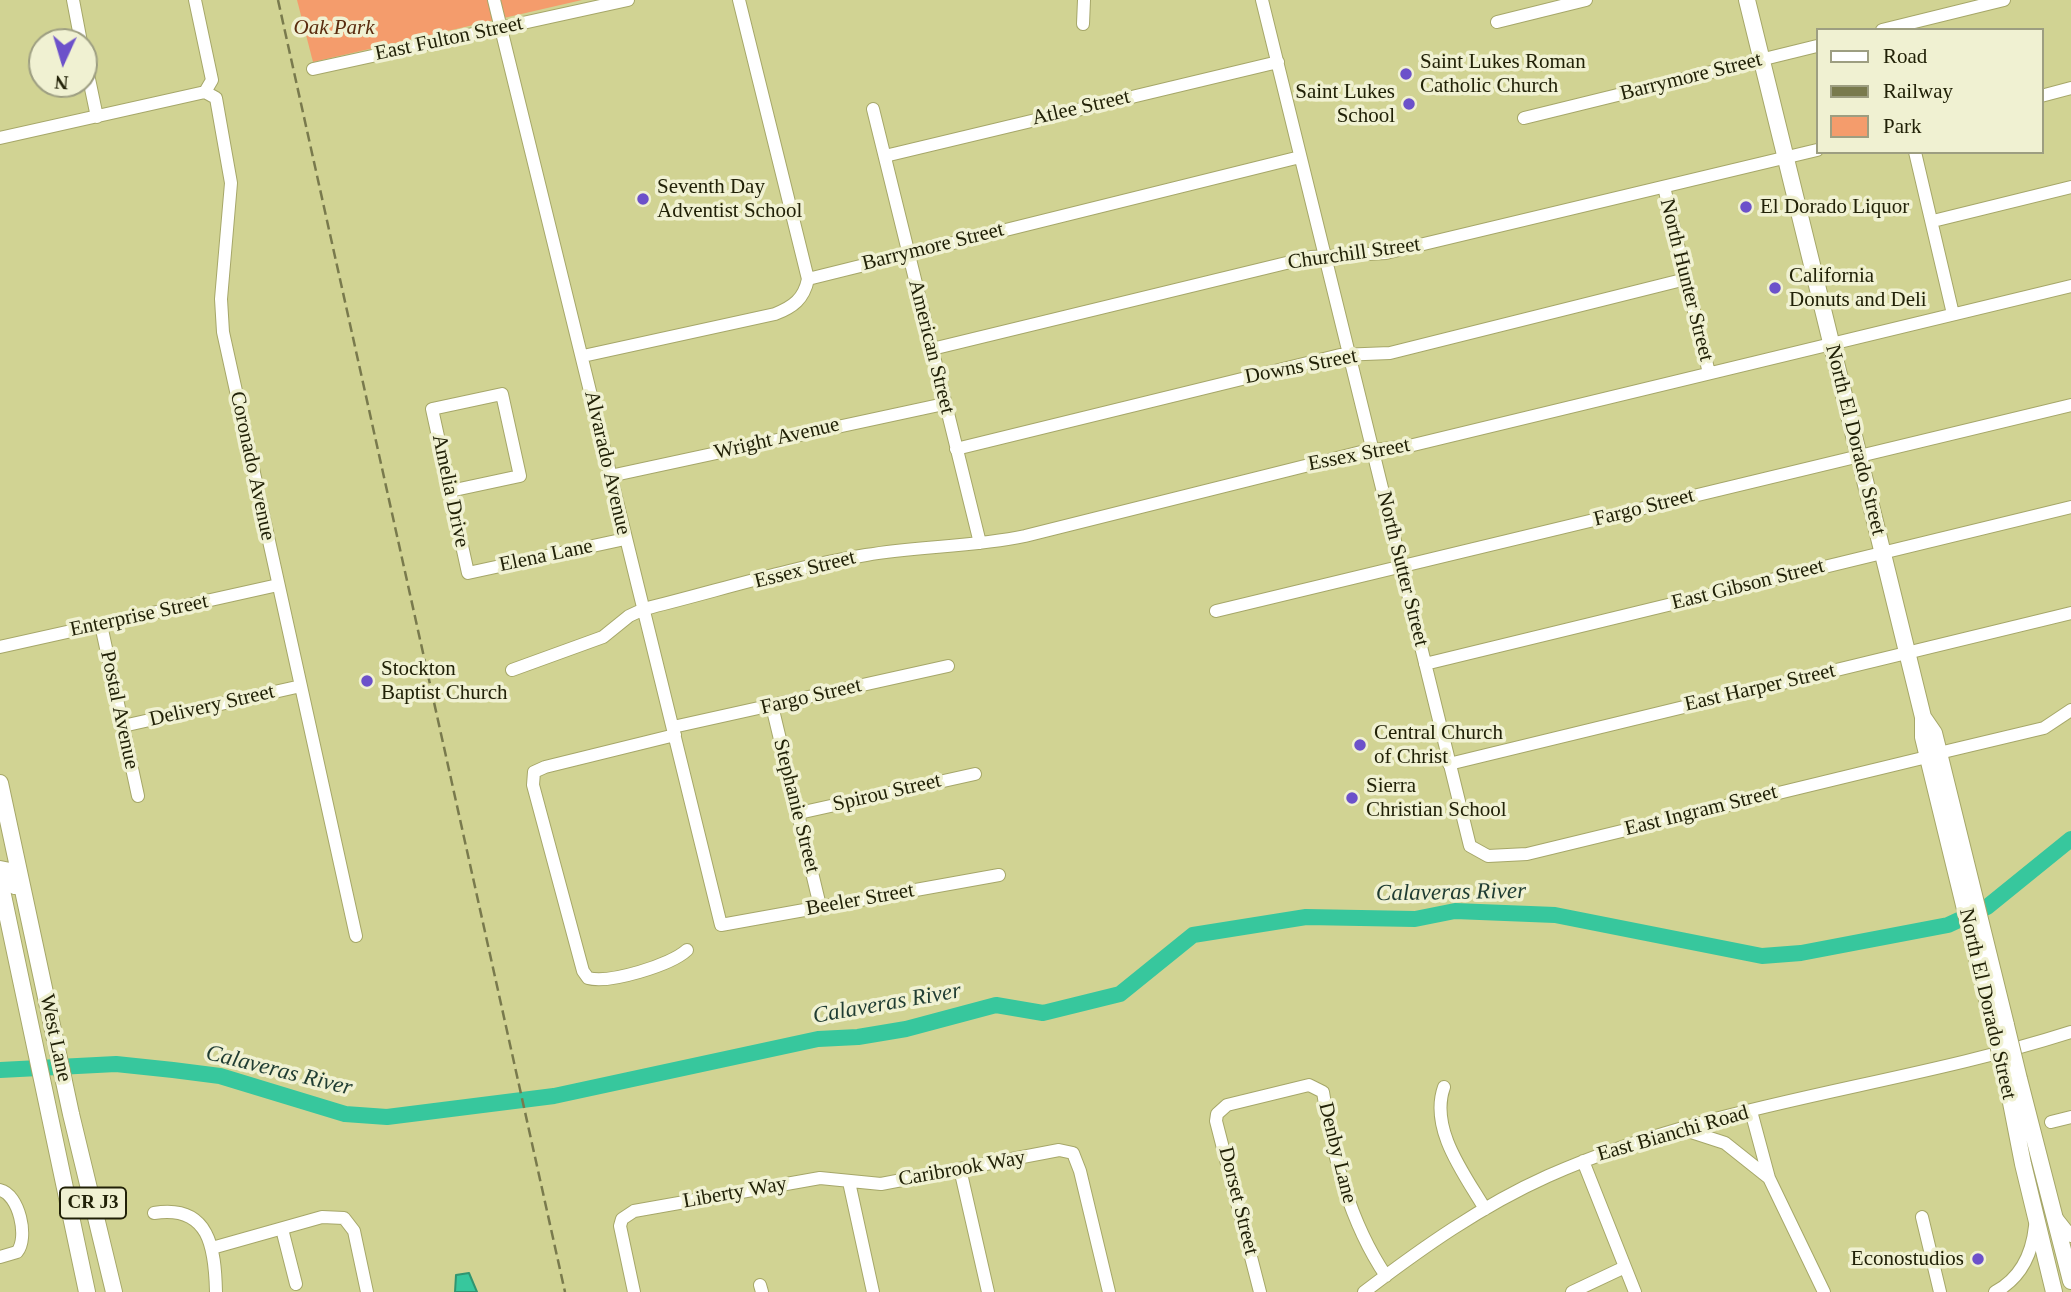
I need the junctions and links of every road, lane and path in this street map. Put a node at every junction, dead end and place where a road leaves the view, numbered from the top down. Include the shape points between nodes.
1 (73, 0) edge
2 (195, 0) edge
3 (494, 0) edge
4 (628, 0) edge
5 (739, 0) edge
6 (1084, 0) edge
7 (1262, 0) edge
8 (1747, 0) edge
9 (2004, 0) edge
10 (1580, 1) edge
11 (1497, 22) dead end
12 (1083, 24) dead end
13 (501, 27) junction
14 (78, 28) edge
15 (1890, 28) edge
16 (1815, 46) edge
17 (1762, 59) junction
18 (1278, 62) junction
19 (313, 69) dead end
20 (2071, 88) edge
21 (205, 92) junction
22 (2043, 95) edge
23 (93, 98) edge
24 (873, 109) dead end
25 (97, 117) junction
26 (1524, 118) dead end
27 (0, 138) edge
28 (1815, 150) edge
29 (1916, 154) edge
30 (884, 156) junction
31 (1300, 157) junction
32 (1786, 157) junction
33 (1664, 187) junction
34 (2071, 187) edge
35 (1933, 221) junction
36 (908, 253) junction
37 (1327, 256) junction
38 (808, 279) junction
39 (1686, 279) junction
40 (2071, 286) edge
41 (1953, 314) junction
42 (1831, 344) junction
43 (932, 349) junction
44 (1350, 355) junction
45 (583, 356) junction
46 (1709, 373) junction
47 (944, 404) junction
48 (2071, 405) edge
49 (957, 449) junction
50 (1373, 449) junction
51 (1859, 456) junction
52 (610, 476) junction
53 (450, 491) junction
54 (2071, 507) edge
55 (625, 538) junction
56 (980, 543) junction
57 (1882, 553) junction
58 (1399, 565) junction
59 (468, 573) joint
60 (278, 585) junction
61 (644, 609) junction
62 (1216, 611) dead end
63 (2071, 613) edge
64 (101, 625) junction
65 (0, 646) edge
66 (1908, 653) junction
67 (1425, 664) junction
68 (948, 666) dead end
69 (512, 670) dead end
70 (300, 686) junction
71 (772, 706) junction
72 (2071, 710) edge
73 (123, 726) junction
74 (674, 731) junction
75 (1933, 755) junction
76 (1449, 764) junction
77 (975, 774) dead end
78 (0, 783) edge
79 (138, 796) dead end
80 (799, 813) junction
81 (6, 836) edge
82 (1475, 851) joint
83 (0, 869) edge
84 (999, 875) dead end
85 (0, 881) edge
86 (820, 906) junction
87 (29, 913) junction
88 (721, 925) joint
89 (356, 936) dead end
90 (687, 950) dead end
91 (2071, 1031) edge
92 (2013, 1080) junction
93 (1444, 1087) dead end
94 (1751, 1111) junction
95 (1218, 1112) joint
96 (2071, 1117) edge
97 (2051, 1122) dead end
98 (1682, 1129) junction
99 (1583, 1161) junction
100 (960, 1170) junction
101 (1769, 1178) junction
102 (849, 1182) junction
103 (0, 1190) edge
104 (1485, 1209) junction
105 (154, 1213) dead end
106 (2054, 1216) junction
107 (1922, 1217) dead end
108 (2036, 1219) junction
109 (282, 1228) junction
110 (2071, 1236) edge
111 (212, 1248) junction
112 (0, 1257) edge
113 (1625, 1267) junction
114 (1386, 1276) junction
115 (2071, 1281) edge
116 (296, 1284) dead end
117 (1826, 1291) edge
118 (88, 1292) edge
119 (114, 1292) edge
120 (216, 1292) edge
121 (367, 1292) edge
122 (634, 1292) edge
123 (873, 1292) edge
124 (988, 1292) edge
125 (1109, 1292) edge
126 (1260, 1292) edge
127 (1364, 1292) edge
128 (1572, 1292) edge
129 (1634, 1292) edge
130 (1940, 1292) edge
131 (1995, 1292) edge
132 (2054, 1292) edge

1 - 14 street
2 - 21 street via 212,80
3 - 13 street, Alvarado Avenue
4 - 13 street, East Fulton Street
5 - 38 street
6 - 12 street
7 - 18 street, North Sutter Street
8 - 17 main road, North El Dorado Street
9 - 15 street
10 - 11 street
13 - 19 street, East Fulton Street
13 - 45 street, Alvarado Avenue via 533,170
16 - 17 street, Barrymore Street
17 - 26 street, Barrymore Street
17 - 32 main road, North El Dorado Street
18 - 30 street, Atlee Street
18 - 31 street, North Sutter Street
20 - 22 street
21 - 25 street
21 - 60 street, Coronado Avenue via 216,98 231,183 221,299 223,332
23 - 25 street
24 - 30 street, American Street
25 - 27 street
28 - 32 street, Churchill Street
29 - 35 street
30 - 36 street, American Street
31 - 36 street, Barrymore Street
31 - 37 street, North Sutter Street
32 - 33 street, Churchill Street
32 - 42 main road, North El Dorado Street
33 - 37 street, Churchill Street via 1386,253
33 - 39 street, North Hunter Street
34 - 35 street
35 - 41 street
36 - 38 street, Barrymore Street
36 - 43 street, American Street
37 - 43 street, Churchill Street
37 - 44 street, North Sutter Street
38 - 45 street via 796,303 775,313
39 - 44 street, Downs Street via 1390,353
39 - 46 street, North Hunter Street
40 - 41 street, Essex Street
41 - 42 street, Essex Street
42 - 46 street, Essex Street
42 - 51 main road, North El Dorado Street
43 - 47 street, American Street
44 - 49 street, Downs Street
44 - 50 street, North Sutter Street
45 - 52 street, Alvarado Avenue
46 - 50 street, Essex Street via 1409,446
47 - 49 street, American Street
47 - 52 street, Wright Avenue
48 - 51 street, Fargo Street
49 - 56 street, American Street
50 - 56 street, Essex Street via 1025,536
50 - 58 street, North Sutter Street
51 - 57 main road, North El Dorado Street
51 - 58 street, Fargo Street
52 - 55 street, Alvarado Avenue
53 - 53 street, Amelia Drive via 432,409 502,394 520,476
53 - 59 street, Amelia Drive
54 - 57 street, East Gibson Street
55 - 59 street, Elena Lane
55 - 61 street, Alvarado Avenue
56 - 61 street, Essex Street via 864,555
57 - 66 main road, North El Dorado Street
57 - 67 street, East Gibson Street
58 - 62 street, Fargo Street
58 - 67 street, North Sutter Street
60 - 64 street, Enterprise Street
60 - 70 street, Coronado Avenue
61 - 69 street, Essex Street via 603,636
61 - 74 street, Alvarado Avenue
63 - 66 street, East Harper Street
64 - 65 street, Enterprise Street
64 - 73 street, Postal Avenue
66 - 75 main road, North El Dorado Street via 1923,717 1923,737
66 - 76 street, East Harper Street
67 - 76 street, North Sutter Street
68 - 71 street, Fargo Street
70 - 73 street, Delivery Street
70 - 89 street, Coronado Avenue
71 - 74 street, Fargo Street
71 - 80 street, Stephanie Street
72 - 75 street, East Ingram Street via 2044,728
73 - 79 street, Postal Avenue
74 - 88 street, Alvarado Avenue
74 - 90 street, Fargo Street via 545,767 534,772 533,785 588,978 609,978 676,960
75 - 82 street, East Ingram Street via 1527,854 1488,856
75 - 92 main road, North El Dorado Street, bridge
76 - 82 street, North Sutter Street via 1467,838
77 - 80 street, Spirou Street
78 - 81 main road, West Lane / CR J3
80 - 86 street, Stephanie Street
81 - 87 main road, West Lane / CR J3
83 - 87 main road via 10,871 17,895
84 - 86 street, Beeler Street
85 - 118 main road, West Lane / CR J3
86 - 88 street, Beeler Street
87 - 119 main road, West Lane / CR J3
91 - 94 street, East Bianchi Road
92 - 106 main road, North El Dorado Street
92 - 108 main road, North El Dorado Street
93 - 104 street via 1442,1118 1449,1146
94 - 98 street, East Bianchi Road
94 - 101 street
95 - 114 street, Denby Lane via 1227,1105 1309,1085 1319,1088 1352,1212
95 - 126 street, Dorset Street via 1216,1121
96 - 97 street
98 - 99 street, East Bianchi Road
98 - 101 street via 1725,1143
99 - 104 street, East Bianchi Road
99 - 113 street
100 - 102 street, Caribrook Way via 881,1184
100 - 124 street
100 - 125 street, Caribrook Way via 1059,1150 1073,1153
101 - 117 street
102 - 122 street, Liberty Way via 820,1178 634,1212 622,1219 620,1226
102 - 123 street
103 - 112 street via 14,1199 23,1243 17,1252
104 - 114 street, East Bianchi Road
105 - 111 street via 198,1221
106 - 110 street
106 - 115 main road, North El Dorado Street
107 - 130 street
108 - 131 street via 2033,1246 2024,1267
108 - 132 main road, North El Dorado Street
109 - 111 street
109 - 116 street
109 - 121 street via 323,1217 344,1218 354,1231
111 - 120 street
113 - 128 street
113 - 129 street
114 - 127 street, East Bianchi Road

